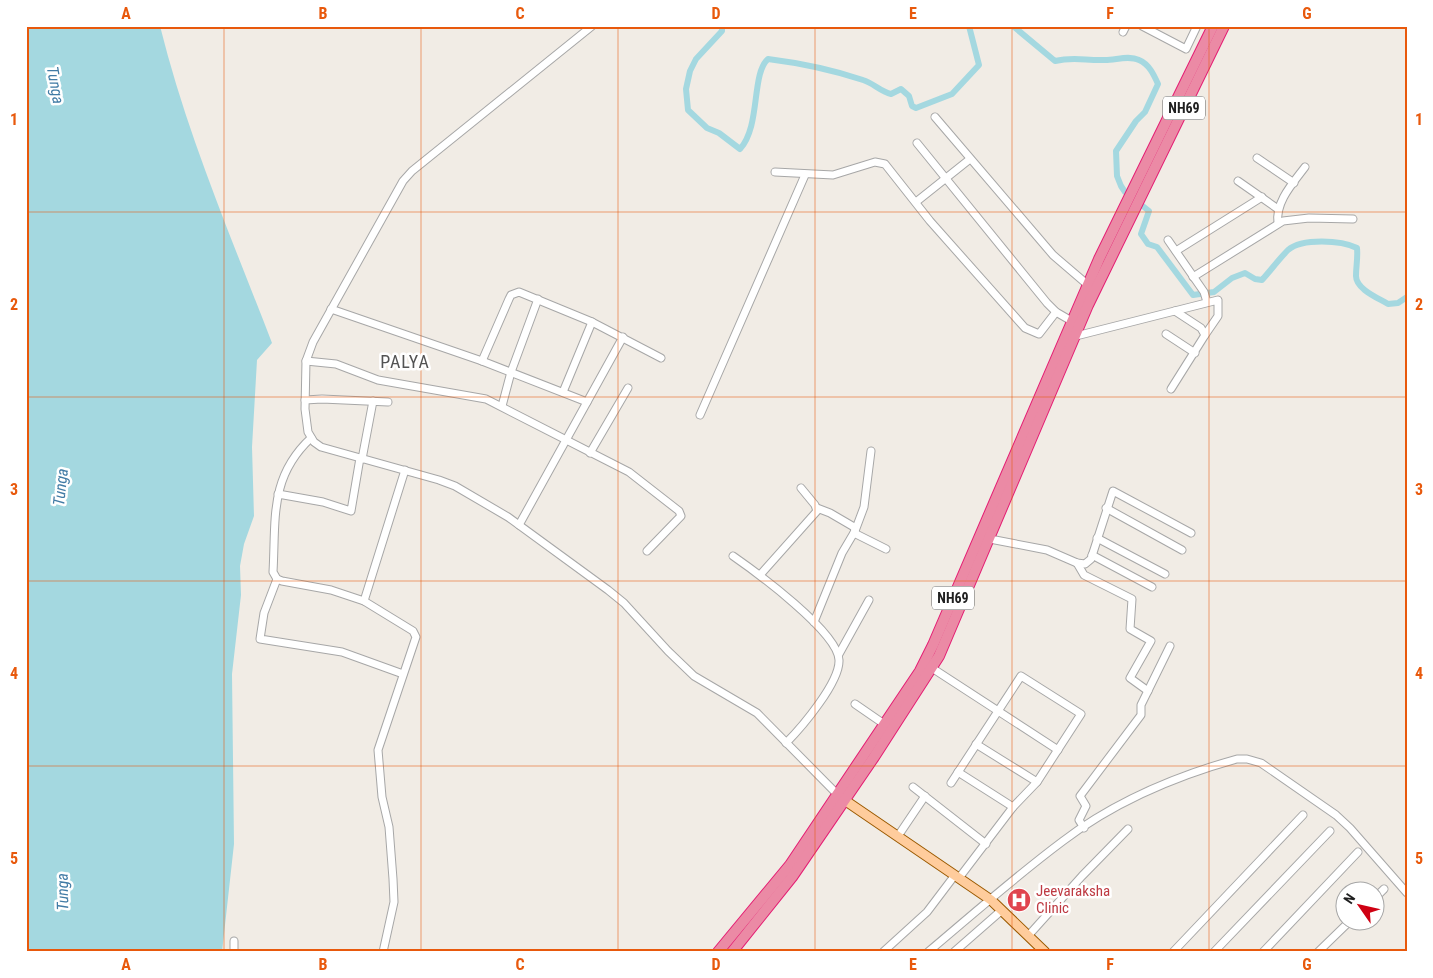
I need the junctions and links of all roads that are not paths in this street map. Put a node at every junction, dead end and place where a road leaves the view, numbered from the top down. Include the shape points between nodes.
1 (592, 26) edge
2 (1142, 26) edge
3 (1197, 26) edge
4 (1214, 26) edge
5 (1224, 26) edge
6 (935, 117) dead end
7 (917, 143) dead end
8 (1257, 158) dead end
9 (970, 159) junction
10 (1305, 167) dead end
11 (775, 172) dead end
12 (805, 175) junction
13 (945, 179) junction
14 (1238, 181) dead end
15 (1294, 183) junction
16 (1140, 187) junction
17 (1262, 197) junction
18 (916, 202) junction
19 (1278, 209) junction
20 (1128, 211) junction
21 (1353, 219) dead end
22 (1278, 223) junction
23 (1168, 240) dead end
24 (1176, 251) junction
25 (1193, 277) junction
26 (1088, 285) junction
27 (1205, 297) junction
28 (538, 299) junction
29 (331, 309) junction
30 (1174, 310) junction
31 (1056, 312) junction
32 (592, 322) junction
33 (1076, 328) junction
34 (1166, 334) dead end
35 (1205, 334) junction
36 (623, 337) junction
37 (1195, 353) junction
38 (660, 358) dead end
39 (306, 361) junction
40 (482, 361) junction
41 (511, 372) junction
42 (628, 388) dead end
43 (1171, 389) dead end
44 (563, 392) junction
45 (305, 400) junction
46 (373, 401) junction
47 (388, 402) dead end
48 (587, 402) junction
49 (502, 406) junction
50 (700, 415) dead end
51 (311, 438) junction
52 (566, 439) junction
53 (871, 451) dead end
54 (590, 453) junction
55 (361, 459) junction
56 (405, 470) junction
57 (801, 488) dead end
58 (278, 494) junction
59 (817, 508) junction
60 (1106, 508) junction
61 (519, 524) junction
62 (854, 532) junction
63 (1190, 533) dead end
64 (990, 538) junction
65 (1097, 538) junction
66 (886, 549) dead end
67 (1182, 550) dead end
68 (647, 551) dead end
69 (1092, 555) junction
70 (733, 556) dead end
71 (1077, 562) junction
72 (1165, 574) dead end
73 (760, 575) junction
74 (277, 579) junction
75 (1152, 587) dead end
76 (869, 600) dead end
77 (364, 601) junction
78 (814, 622) junction
79 (1170, 646) dead end
80 (838, 654) junction
81 (932, 668) junction
82 (403, 674) junction
83 (1148, 691) junction
84 (855, 704) dead end
85 (998, 712) junction
86 (884, 724) junction
87 (786, 743) junction
88 (976, 744) junction
89 (1058, 750) junction
90 (958, 772) junction
91 (951, 782) dead end
92 (1037, 782) junction
93 (913, 787) dead end
94 (925, 796) junction
95 (841, 797) junction
96 (1013, 807) junction
97 (1303, 815) dead end
98 (1084, 828) junction
99 (1128, 829) dead end
100 (1330, 831) dead end
101 (898, 836) junction
102 (986, 844) junction
103 (1358, 852) dead end
104 (957, 876) junction
105 (1407, 893) edge
106 (996, 904) junction
107 (1341, 930) edge
108 (1028, 936) junction
109 (234, 941) dead end
110 (1044, 951) edge
111 (234, 952) edge
112 (383, 952) edge
113 (718, 952) edge
114 (732, 952) edge
115 (883, 952) edge
116 (928, 952) edge
117 (954, 952) edge
118 (1173, 952) edge
119 (1214, 952) edge
120 (1263, 952) edge
121 (1318, 952) edge

1 - 29 street via 412,171 393,197
2 - 3 street via 1186,49
4 - 16 highway, NH69
5 - 16 highway, NH69
6 - 9 street
7 - 13 street
8 - 15 street
9 - 13 street
9 - 26 street via 1053,255
10 - 15 street
11 - 12 street
12 - 18 street via 833,175 878,162 888,168
12 - 50 street
13 - 18 street
13 - 31 street
14 - 17 street
15 - 19 street
16 - 20 highway, NH69
17 - 19 street
17 - 24 street
18 - 31 street via 1025,328 1039,334
19 - 22 street
20 - 26 highway, NH69
20 - 33 highway, NH69
21 - 22 street via 1292,219
22 - 25 street
23 - 24 street
24 - 25 street
25 - 27 street
26 - 33 highway, NH69
27 - 30 street
27 - 35 street via 1218,300 1219,311
28 - 32 street
28 - 40 street via 519,292 511,295
28 - 41 street
29 - 39 street
29 - 40 street
30 - 33 street
30 - 35 street
31 - 33 street
32 - 36 street
32 - 44 street
33 - 64 highway, NH69
33 - 86 highway, NH69 via 934,645
34 - 37 street
35 - 37 street
36 - 38 street
36 - 48 street
37 - 43 street
39 - 45 street
39 - 49 street via 340,364 378,380 477,397
40 - 41 street
41 - 44 street
41 - 49 street
42 - 54 street
44 - 48 street
45 - 46 street
45 - 51 street
46 - 47 street
46 - 55 street
48 - 52 street
49 - 52 street
51 - 55 street via 321,447
51 - 58 street via 291,460 282,476
52 - 54 street
52 - 61 street
53 - 62 street via 864,507
54 - 68 street via 629,472 679,511 681,516
55 - 56 street
55 - 58 street via 351,511
56 - 61 street via 454,486
56 - 77 street
57 - 59 street
58 - 74 street via 272,572
59 - 62 street via 854,528
59 - 73 street
60 - 63 street via 1113,491
60 - 65 street
60 - 67 street
61 - 87 street via 624,603 694,676 757,713
62 - 66 street
62 - 78 street
64 - 71 street via 1047,550
64 - 81 highway, NH69
65 - 69 street
65 - 72 street
69 - 71 street via 1089,562
69 - 75 street
70 - 73 street
71 - 83 street via 1084,575 1132,599 1130,629 1151,641 1130,678
73 - 78 street
74 - 77 street via 332,590
74 - 82 street via 264,613 260,639 342,652
76 - 80 street
77 - 82 street via 415,634
78 - 80 street
79 - 83 street
80 - 87 street via 839,666 834,678 806,722
81 - 85 street
81 - 95 highway, NH69
82 - 112 street via 378,750 393,886 392,910
83 - 98 street via 1141,715 1080,796 1086,806 1079,820
84 - 86 street
85 - 88 street
85 - 89 street
85 - 89 street via 1022,676 1081,714
86 - 95 highway, NH69
87 - 95 street
88 - 90 street
88 - 92 street
89 - 92 street
90 - 91 street
90 - 96 street
92 - 96 street
93 - 94 street
94 - 101 street
94 - 102 street
95 - 101 main road
95 - 113 highway, NH69 via 772,888
95 - 114 highway, NH69 via 792,876
96 - 102 street
97 - 118 street
98 - 105 street via 1126,802 1168,782 1246,758 1261,763 1336,815
98 - 106 street via 1064,840
99 - 108 street
100 - 119 street
101 - 104 main road
102 - 104 street
103 - 120 street
104 - 106 main road
104 - 115 street via 927,912
106 - 108 main road
106 - 116 street
106 - 117 street
107 - 121 street
108 - 110 main road
109 - 111 street

